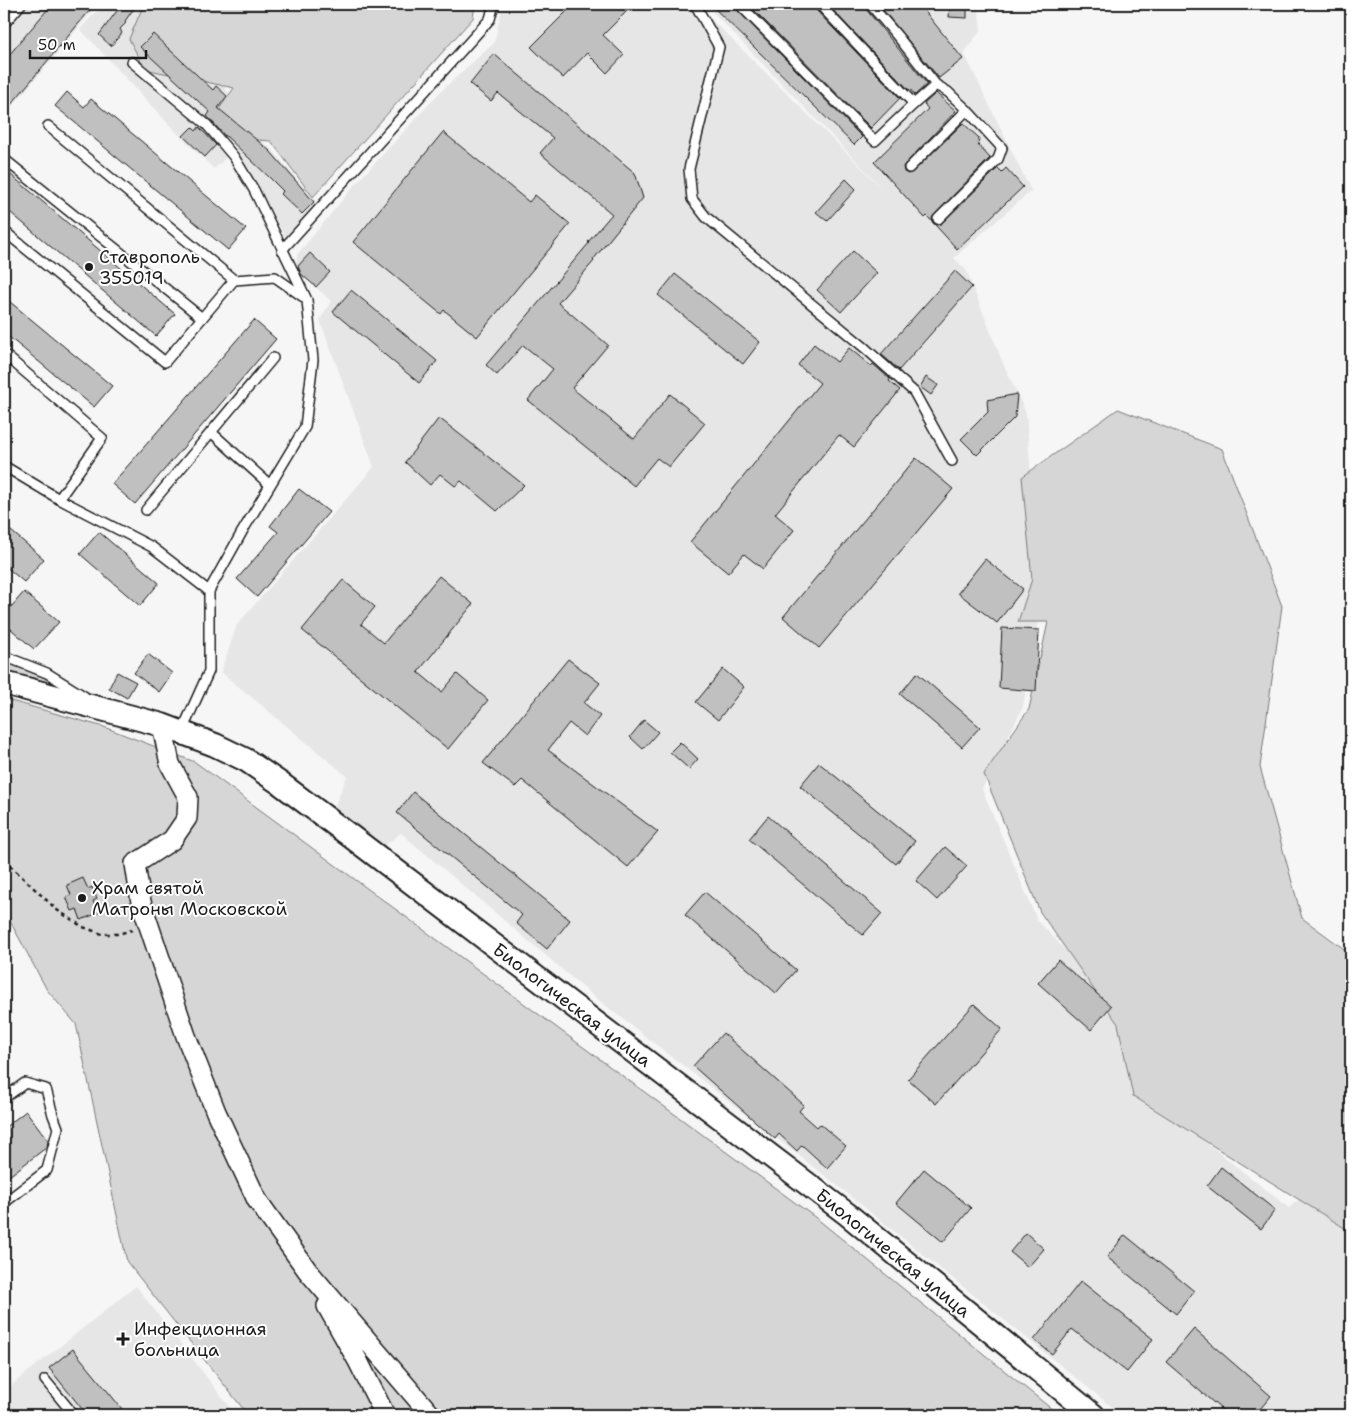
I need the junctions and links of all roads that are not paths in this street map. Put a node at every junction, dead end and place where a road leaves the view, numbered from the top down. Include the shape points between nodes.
1 (21, 4) edge
2 (494, 4) edge
3 (695, 4) edge
4 (739, 4) edge
5 (820, 4) edge
6 (870, 4) edge
7 (4, 24) edge
8 (132, 62) dead end
9 (936, 86) junction
10 (914, 104) junction
11 (967, 110) junction
12 (48, 126) dead end
13 (4, 159) edge
14 (909, 168) dead end
15 (938, 219) dead end
16 (4, 231) edge
17 (282, 250) junction
18 (234, 280) junction
19 (307, 300) junction
20 (202, 318) junction
21 (4, 354) edge
22 (273, 358) dead end
23 (211, 432) junction
24 (952, 461) dead end
25 (4, 466) edge
26 (270, 485) junction
27 (58, 499) junction
28 (146, 510) dead end
29 (209, 591) junction
30 (4, 656) edge
31 (4, 683) edge
32 (105, 709) junction
33 (172, 729) junction
34 (4, 1098) edge
35 (4, 1203) edge
36 (307, 1270) junction
37 (45, 1380) dead end
38 (74, 1415) edge
39 (385, 1415) edge
40 (431, 1415) edge
41 (1093, 1415) edge

1 - 7 lane
2 - 17 lane via 490,19
3 - 24 lane via 719,47 689,169 692,199 706,217 914,392
4 - 10 lane via 875,141
5 - 10 lane
6 - 9 lane
8 - 17 lane via 207,125 234,157 254,190
9 - 10 lane
9 - 11 lane via 948,92
11 - 14 lane
11 - 15 lane via 1002,148 998,159
12 - 18 lane
13 - 20 lane
16 - 20 lane via 165,362
17 - 19 lane
18 - 19 lane via 275,277
18 - 20 lane
19 - 26 lane via 313,360 305,427
21 - 27 lane via 102,438
22 - 23 lane
23 - 26 lane
23 - 28 lane
25 - 27 lane
26 - 29 lane
27 - 29 lane via 152,547
29 - 33 lane via 209,672
30 - 32 lane via 47,673
31 - 32 street, Биологическая улица
32 - 33 street, Биологическая улица
33 - 36 street via 170,764 188,797 187,818 172,840 135,864 140,902 216,1112 257,1200
33 - 41 street, Биологическая улица via 246,760 281,784 847,1214
34 - 35 lane via 24,1083 46,1089 58,1128 47,1170
36 - 39 street
36 - 40 street
37 - 38 lane

